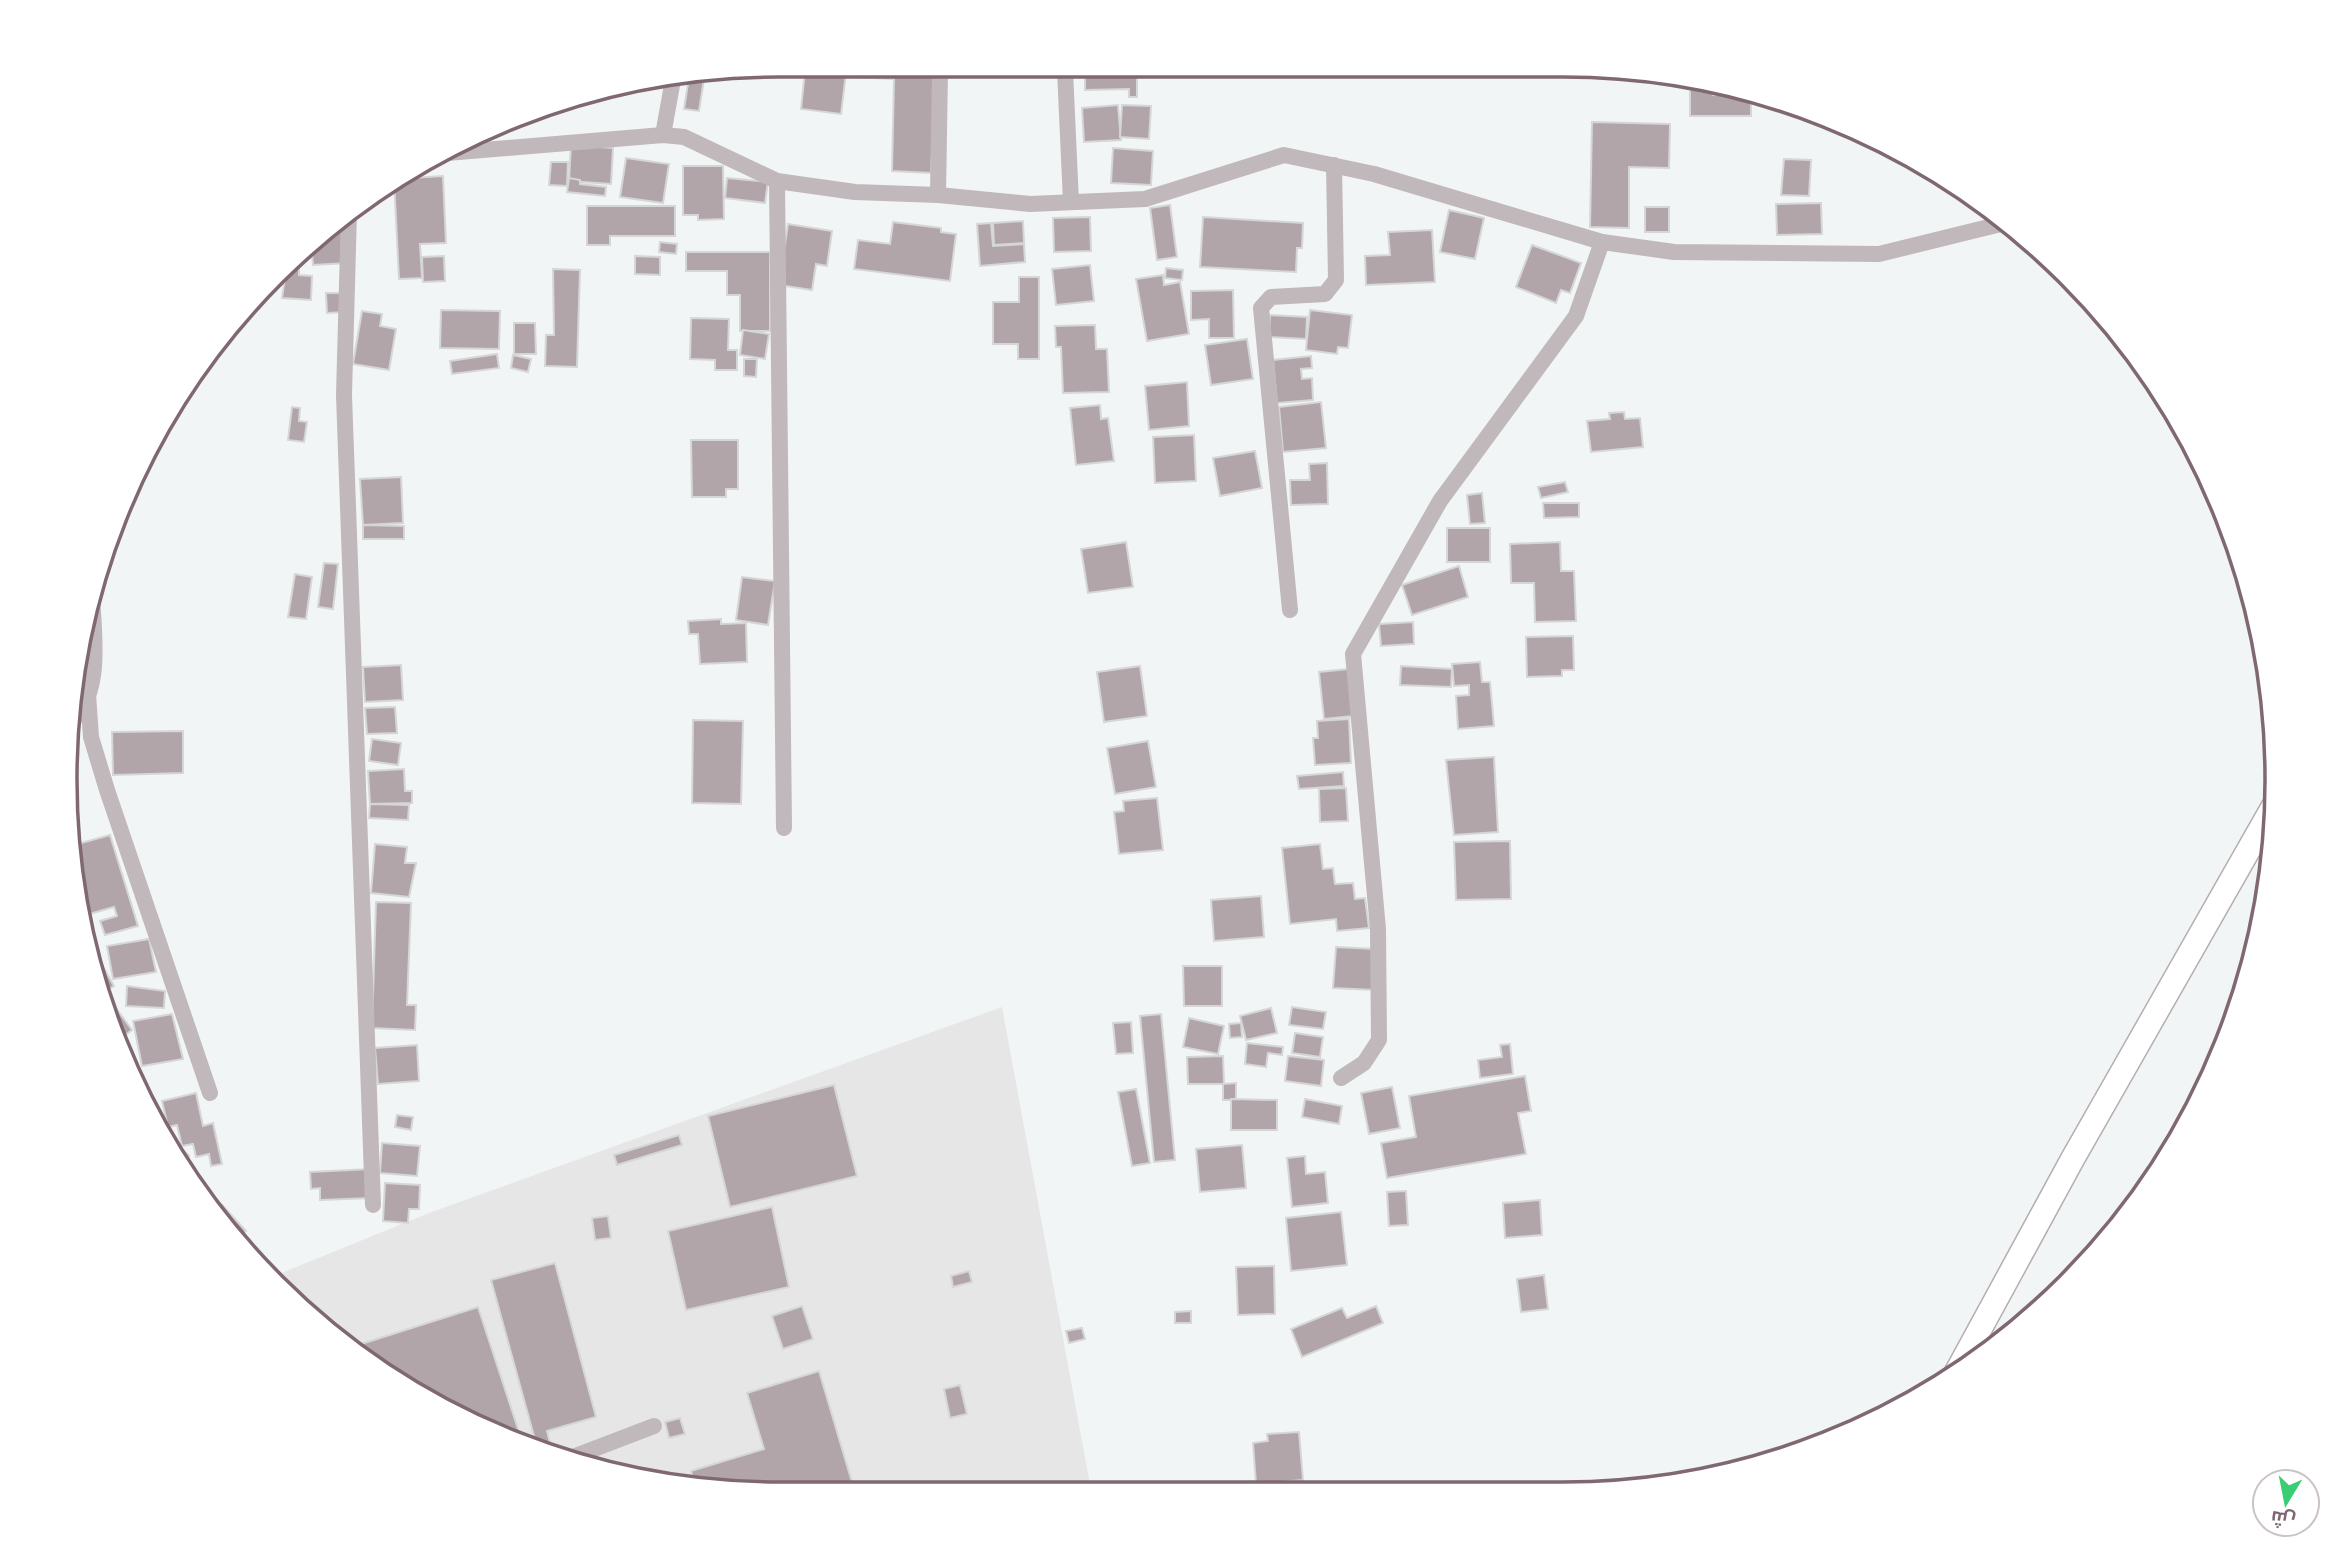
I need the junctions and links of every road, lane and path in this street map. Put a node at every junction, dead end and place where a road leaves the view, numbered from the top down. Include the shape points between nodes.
1 (940, 77) edge
2 (1065, 77) edge
3 (672, 85) edge
4 (663, 135) junction
5 (464, 152) edge
6 (1334, 165) junction
7 (776, 181) junction
8 (938, 195) junction
9 (1071, 202) junction
10 (349, 225) edge
11 (1994, 226) edge
12 (1602, 242) junction
13 (1290, 610) dead end
14 (94, 628) edge
15 (88, 694) junction
16 (82, 703) edge
17 (2263, 825) edge
18 (784, 828) dead end
19 (1341, 1079) dead end
20 (211, 1093) dead end
21 (373, 1205) dead end
22 (1966, 1354) edge
23 (654, 1426) dead end
24 (582, 1453) edge

1 - 8 street
2 - 9 street
3 - 4 street
4 - 5 street
4 - 7 street via 684,137
6 - 9 street via 1284,155 1145,199
6 - 12 street
6 - 13 street via 1336,281 1325,294 1271,297 1261,307
7 - 8 street via 855,192
7 - 18 street
8 - 9 street via 1030,204
10 - 21 street via 344,395
11 - 12 street via 1879,254 1674,252
12 - 19 street via 1576,316 1440,501 1353,654 1378,929 1379,1040 1364,1063
14 - 15 street via 95,655
15 - 16 street
15 - 20 street via 92,737 107,790
17 - 22 main road
23 - 24 street

